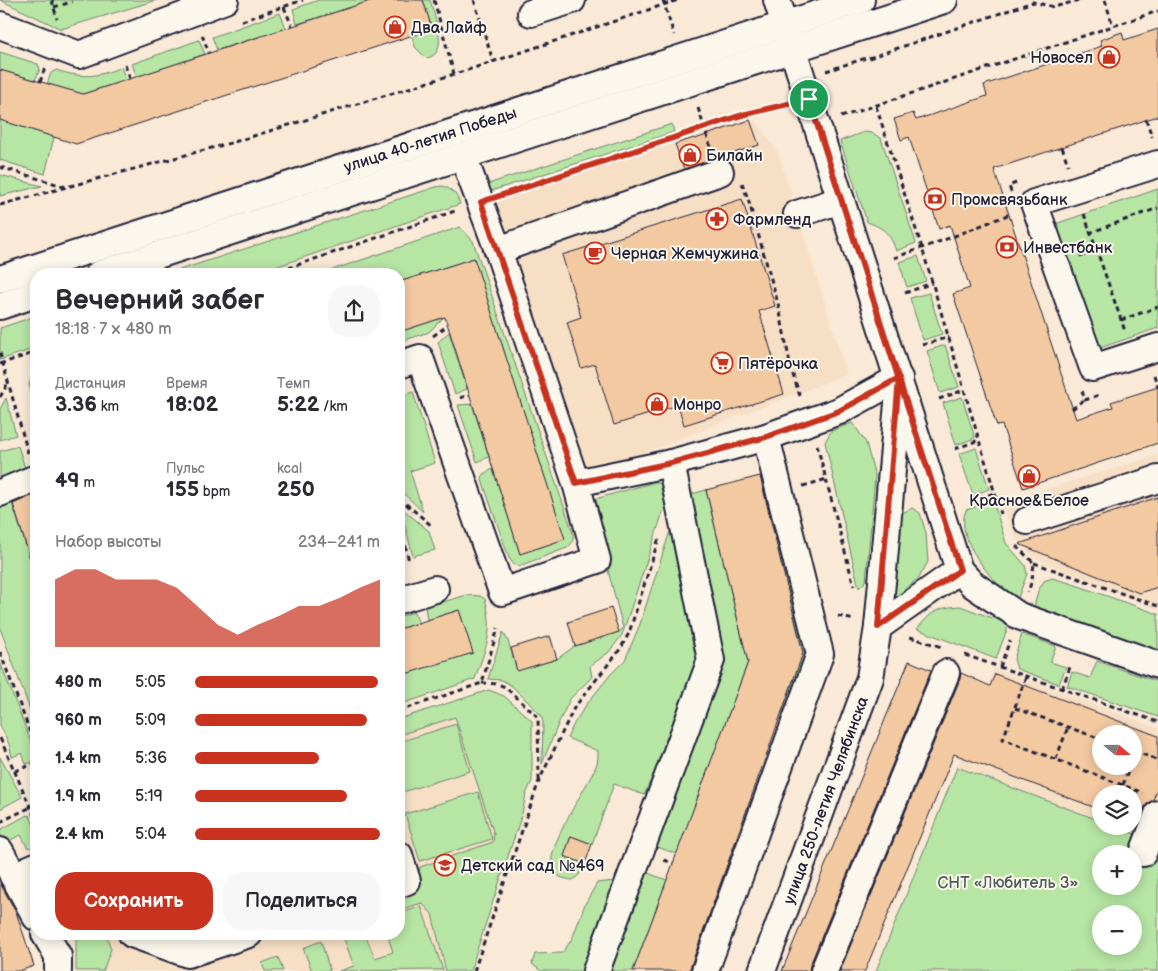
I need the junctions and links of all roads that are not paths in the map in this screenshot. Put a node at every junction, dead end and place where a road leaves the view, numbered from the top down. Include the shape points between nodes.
1 (225, 0) edge
2 (572, 0) edge
3 (861, 0) edge
4 (944, 0) edge
5 (781, 12) edge
6 (531, 13) dead end
7 (0, 25) edge
8 (793, 50) junction
9 (463, 156) junction
10 (1158, 164) edge
11 (720, 172) dead end
12 (841, 200) junction
13 (797, 214) dead end
14 (498, 250) junction
15 (32, 268) edge
16 (118, 268) edge
17 (30, 269) edge
18 (0, 279) edge
19 (30, 296) edge
20 (0, 306) edge
21 (1158, 347) edge
22 (405, 363) edge
23 (899, 379) junction
24 (766, 437) junction
25 (671, 463) junction
26 (1158, 479) edge
27 (30, 480) edge
28 (576, 483) junction
29 (0, 493) edge
30 (1015, 521) road end
31 (960, 570) junction
32 (435, 589) dead end
33 (405, 598) edge
34 (878, 627) junction
35 (946, 661) road end
36 (1158, 664) edge
37 (1154, 804) edge
38 (0, 851) edge
39 (1143, 853) dead end
40 (25, 871) edge
41 (30, 892) edge
42 (49, 940) edge
43 (149, 940) edge
44 (231, 940) edge
45 (58, 971) edge
46 (596, 971) edge
47 (705, 971) edge
48 (762, 971) edge
49 (824, 971) edge

1 - 7 street via 79,55
2 - 6 street
3 - 5 street, улица 40-летия Победы
4 - 8 street, улица 40-летия Победы
5 - 8 street, улица 250-летия Челябинска
5 - 15 street, улица 40-летия Победы
8 - 9 street, улица 40-летия Победы
8 - 12 street, улица 250-летия Челябинска
9 - 14 street
9 - 16 street, улица 40-летия Победы
10 - 21 street via 1034,203 1093,368
11 - 14 street
12 - 13 street
12 - 23 street, улица 250-летия Челябинска
14 - 28 street
17 - 18 street, улица 40-летия Победы
19 - 20 street
22 - 28 street via 420,358 502,592 597,560
23 - 24 street via 839,411
23 - 31 street, улица 250-летия Челябинска
23 - 34 street, улица 250-летия Челябинска
24 - 25 street
24 - 47 street via 820,654
25 - 28 street
25 - 46 street via 712,660
26 - 30 street
27 - 29 street
31 - 34 street
31 - 36 street via 972,584 1019,616
32 - 33 street
34 - 48 street, улица 250-летия Челябинска via 870,678
35 - 49 street
37 - 39 street
38 - 40 street
40 - 41 street
42 - 45 street via 58,956
43 - 44 street via 188,954

